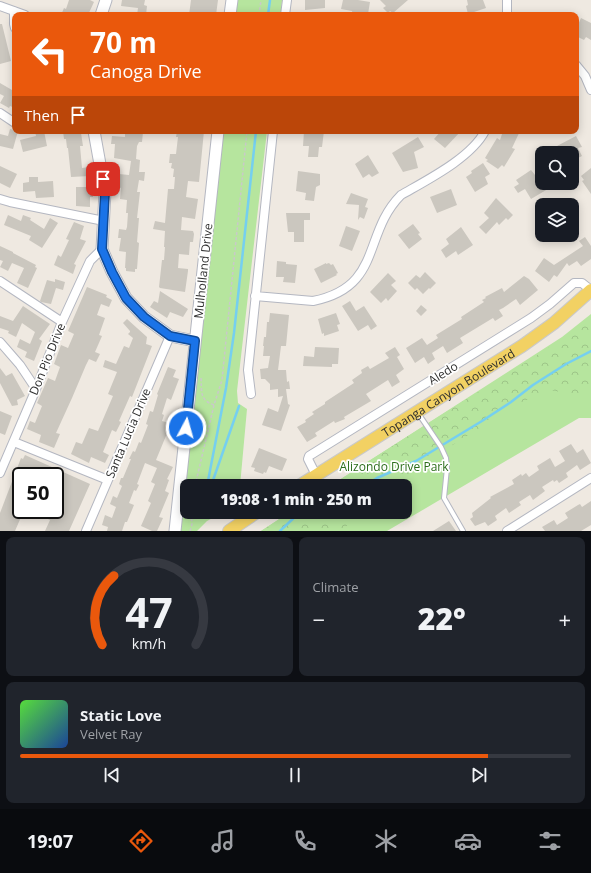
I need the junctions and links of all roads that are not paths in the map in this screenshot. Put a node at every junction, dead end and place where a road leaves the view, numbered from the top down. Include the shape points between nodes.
1 (106, 0) edge
2 (232, 0) edge
3 (286, 0) edge
4 (507, 0) edge
5 (0, 6) edge
6 (14, 11) edge
7 (102, 12) edge
8 (230, 12) edge
9 (285, 12) edge
10 (507, 12) edge
11 (579, 69) edge
12 (591, 90) edge
13 (0, 113) edge
14 (12, 121) edge
15 (95, 134) edge
16 (218, 134) edge
17 (273, 134) edge
18 (483, 134) edge
19 (0, 198) edge
20 (104, 221) junction
21 (102, 249) junction
22 (0, 281) edge
23 (591, 290) edge
24 (255, 296) junction
25 (62, 322) junction
26 (170, 336) junction
27 (195, 341) junction
28 (0, 342) edge
29 (36, 389) junction
30 (251, 394) dead end
31 (417, 412) junction
32 (14, 442) junction
33 (0, 473) edge
34 (316, 475) junction
35 (591, 478) edge
36 (310, 479) edge
37 (108, 480) junction
38 (247, 519) edge
39 (86, 531) edge
40 (175, 531) edge
41 (229, 531) edge
42 (463, 531) edge
43 (507, 531) edge

1 - 7 main road
2 - 8 main road
3 - 9 street
4 - 10 street
5 - 6 street
11 - 12 street
13 - 14 street
15 - 20 main road via 105,192
16 - 27 main road, Mulholland Drive
17 - 24 street
18 - 24 street via 469,151 454,163 401,195 387,212 363,271 346,288 313,301
19 - 20 street
20 - 21 main road
21 - 25 street, Don Pio Drive via 90,261
21 - 26 main road via 126,298 144,317
22 - 25 street
23 - 31 main road, Topanga Canyon Boulevard via 554,323 522,346
23 - 34 street, Aledo via 582,283 574,284 531,318 310,456 308,459
24 - 30 street via 248,370
25 - 29 street, Don Pio Drive
26 - 27 main road
26 - 37 street, Santa Lucia Drive
27 - 40 main road, Mulholland Drive
28 - 29 street
29 - 32 street, Don Pio Drive
31 - 34 main road, Topanga Canyon Boulevard
31 - 42 lane via 446,458 444,498
32 - 33 street, Don Pio Drive
32 - 37 street
34 - 36 main road, Topanga Canyon Boulevard
35 - 43 street
37 - 39 street, Santa Lucia Drive
38 - 41 main road

